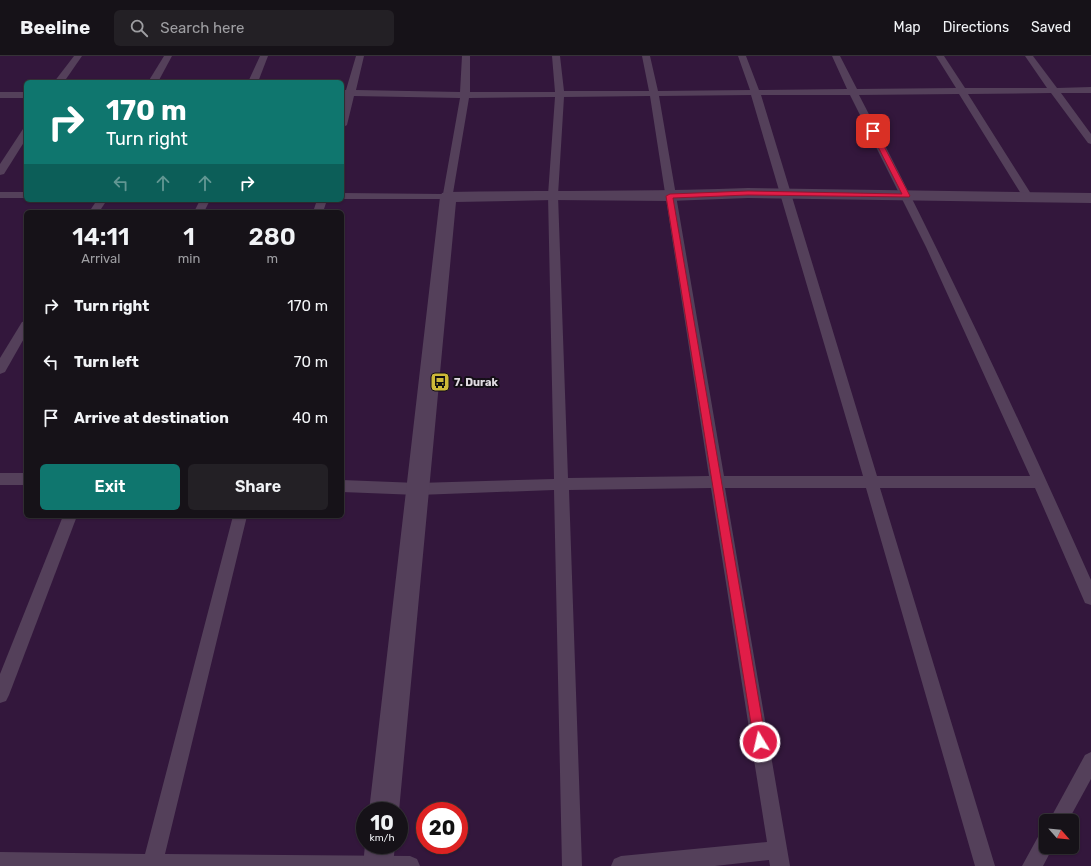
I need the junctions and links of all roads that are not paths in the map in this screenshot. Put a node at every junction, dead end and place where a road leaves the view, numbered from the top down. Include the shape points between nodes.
1 (78, 56) edge
2 (168, 56) edge
3 (264, 56) edge
4 (360, 56) edge
5 (466, 56) edge
6 (556, 56) edge
7 (646, 56) edge
8 (742, 56) edge
9 (836, 56) edge
10 (940, 56) edge
11 (1029, 56) edge
12 (60, 80) edge
13 (154, 80) edge
14 (254, 80) edge
15 (1054, 90) junction
16 (1091, 90) edge
17 (963, 91) junction
18 (755, 92) junction
19 (853, 92) junction
20 (346, 93) edge
21 (560, 94) junction
22 (654, 94) junction
23 (0, 95) edge
24 (24, 95) edge
25 (465, 95) junction
26 (344, 109) edge
27 (24, 134) edge
28 (1091, 141) edge
29 (0, 172) edge
30 (786, 193) junction
31 (0, 195) edge
32 (24, 195) edge
33 (553, 195) junction
34 (344, 196) edge
35 (670, 196) junction
36 (907, 196) junction
37 (448, 197) junction
38 (1028, 197) junction
39 (1091, 198) edge
40 (24, 328) edge
41 (0, 369) edge
42 (0, 479) edge
43 (24, 479) edge
44 (717, 482) junction
45 (872, 482) junction
46 (1040, 482) junction
47 (562, 484) junction
48 (344, 486) edge
49 (418, 489) junction
50 (69, 518) edge
51 (240, 518) edge
52 (1091, 598) edge
53 (0, 695) edge
54 (1091, 761) edge
55 (385, 802) edge
56 (1062, 814) edge
57 (1039, 854) edge
58 (779, 858) edge
59 (378, 859) edge
60 (0, 862) edge
61 (153, 865) edge
62 (410, 866) edge
63 (572, 866) edge
64 (621, 866) edge
65 (985, 866) edge
66 (1032, 866) edge

1 - 12 lane
2 - 13 lane
3 - 14 lane
4 - 20 lane
5 - 25 lane
6 - 21 lane
7 - 22 lane
8 - 18 lane
9 - 19 lane
10 - 17 lane
11 - 15 lane
15 - 16 lane
15 - 17 lane
15 - 28 lane
17 - 19 lane
17 - 38 lane
18 - 19 lane
18 - 22 lane
18 - 30 lane
19 - 36 lane
20 - 25 lane
20 - 26 lane
21 - 22 lane
21 - 25 lane
21 - 33 lane
22 - 35 lane
23 - 24 lane
25 - 37 lane
27 - 29 lane
30 - 35 street
30 - 36 street
30 - 45 lane
31 - 32 lane
33 - 35 street
33 - 37 street
33 - 47 lane
34 - 37 lane
35 - 44 lane
36 - 38 street
36 - 46 lane
37 - 49 street
38 - 39 street
40 - 41 lane
42 - 43 lane
44 - 45 lane
44 - 47 lane
44 - 58 lane
45 - 46 lane
45 - 65 lane
46 - 52 lane
47 - 49 lane
47 - 63 lane
48 - 49 lane
49 - 55 street
50 - 53 lane
51 - 61 lane
54 - 56 lane
57 - 66 lane
58 - 64 lane
59 - 61 lane
59 - 62 lane
60 - 61 lane

